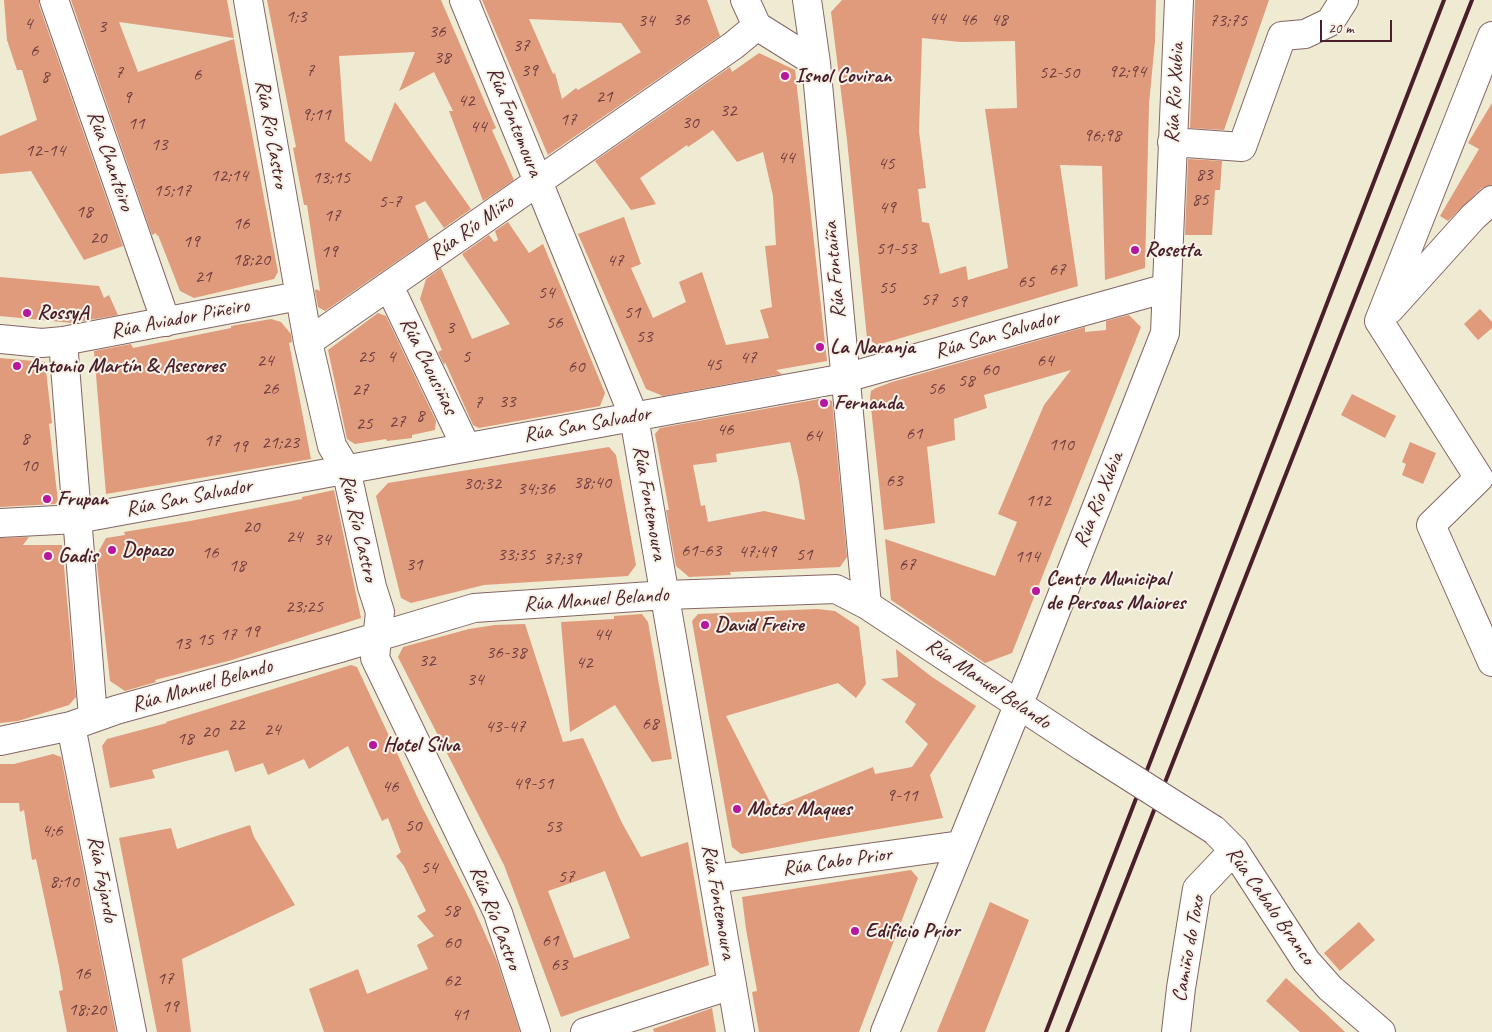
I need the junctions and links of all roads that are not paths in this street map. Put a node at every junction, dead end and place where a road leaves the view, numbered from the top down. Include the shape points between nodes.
1 (54, 0) edge
2 (248, 0) edge
3 (464, 0) edge
4 (745, 0) edge
5 (808, 0) edge
6 (1179, 0) edge
7 (1344, 0) edge
8 (757, 26) junction
9 (1492, 36) edge
10 (816, 63) junction
11 (1172, 142) junction
12 (538, 182) junction
13 (1492, 200) edge
14 (389, 286) junction
15 (1167, 288) junction
16 (300, 296) junction
17 (1379, 321) junction
18 (166, 322) junction
19 (0, 340) edge
20 (63, 341) junction
21 (308, 342) junction
22 (845, 378) junction
23 (634, 417) junction
24 (466, 447) junction
25 (346, 469) junction
26 (77, 519) junction
27 (0, 523) edge
28 (666, 595) junction
29 (867, 605) junction
30 (378, 637) junction
31 (1492, 662) edge
32 (1018, 704) junction
33 (82, 722) junction
34 (0, 741) edge
35 (1151, 790) joint
36 (960, 845) junction
37 (1234, 850) junction
38 (714, 879) junction
39 (732, 985) junction
40 (132, 1032) edge
41 (536, 1032) edge
42 (585, 1032) edge
43 (740, 1032) edge
44 (885, 1032) edge
45 (1176, 1032) edge
46 (1381, 1032) edge

1 - 18 street, Rúa Chanteiro
2 - 16 street, Rúa Río Castro
3 - 12 street, Rúa Fontemoura
4 - 8 street
5 - 10 street, Rúa Fontaíña
6 - 11 street, Rúa Río Xubia
7 - 11 street via 1330,22 1305,34 1282,36 1242,146
8 - 10 street
8 - 12 street, Rúa Río Miño
9 - 17 street
10 - 22 street, Rúa Fontaíña
11 - 15 street, Rúa Río Xubia
12 - 14 street, Rúa Río Miño
12 - 23 street, Rúa Fontemoura
13 - 17 street
14 - 21 street, Rúa Río Miño
14 - 24 street, Rúa Chousiñas
15 - 22 street, Rúa San Salvador
15 - 32 street, Rúa Río Xubia via 1165,333
16 - 18 street, Rúa Aviador Piñeiro
16 - 21 street, Rúa Río Castro
17 - 31 street via 1479,478 1431,525
18 - 20 street, Rúa Aviador Piñeiro
19 - 20 street, Rúa Aviador Piñeiro via 42,344
20 - 26 street, Rúa Fajardo
21 - 25 street, Rúa Río Castro via 332,446
22 - 23 street, Rúa San Salvador
22 - 29 street, Rúa Fontaíña
23 - 24 street, Rúa San Salvador
23 - 28 street, Rúa Fontemoura
24 - 25 street, Rúa San Salvador
25 - 26 street, Rúa San Salvador
25 - 30 street, Rúa Río Castro via 380,612
26 - 27 street, Rúa San Salvador
26 - 33 street, Rúa Fajardo
28 - 29 street, Rúa Manuel Belando via 836,589
28 - 30 street, Rúa Manuel Belando via 474,608
28 - 38 street, Rúa Fontemoura
29 - 32 street, Rúa Manuel Belando
30 - 33 street, Rúa Manuel Belando
30 - 41 street, Rúa Río Castro via 375,658 498,913
32 - 35 street, Rúa Manuel Belando, bridge
32 - 36 street, Rúa Río Xubia
33 - 34 street, Rúa Manuel Belando
33 - 40 street, Rúa Fajardo
35 - 37 street, Rúa Cabalo Branco, bridge via 1214,830
36 - 38 street, Rúa Cabo Prior
36 - 44 street, Rúa Río Xubia
37 - 45 street, Camiño do Toxo via 1197,889
37 - 46 street, Rúa Cabalo Branco via 1306,960 1330,988
38 - 39 street, Rúa Fontemoura
39 - 42 street
39 - 43 street, Rúa Fontemoura

